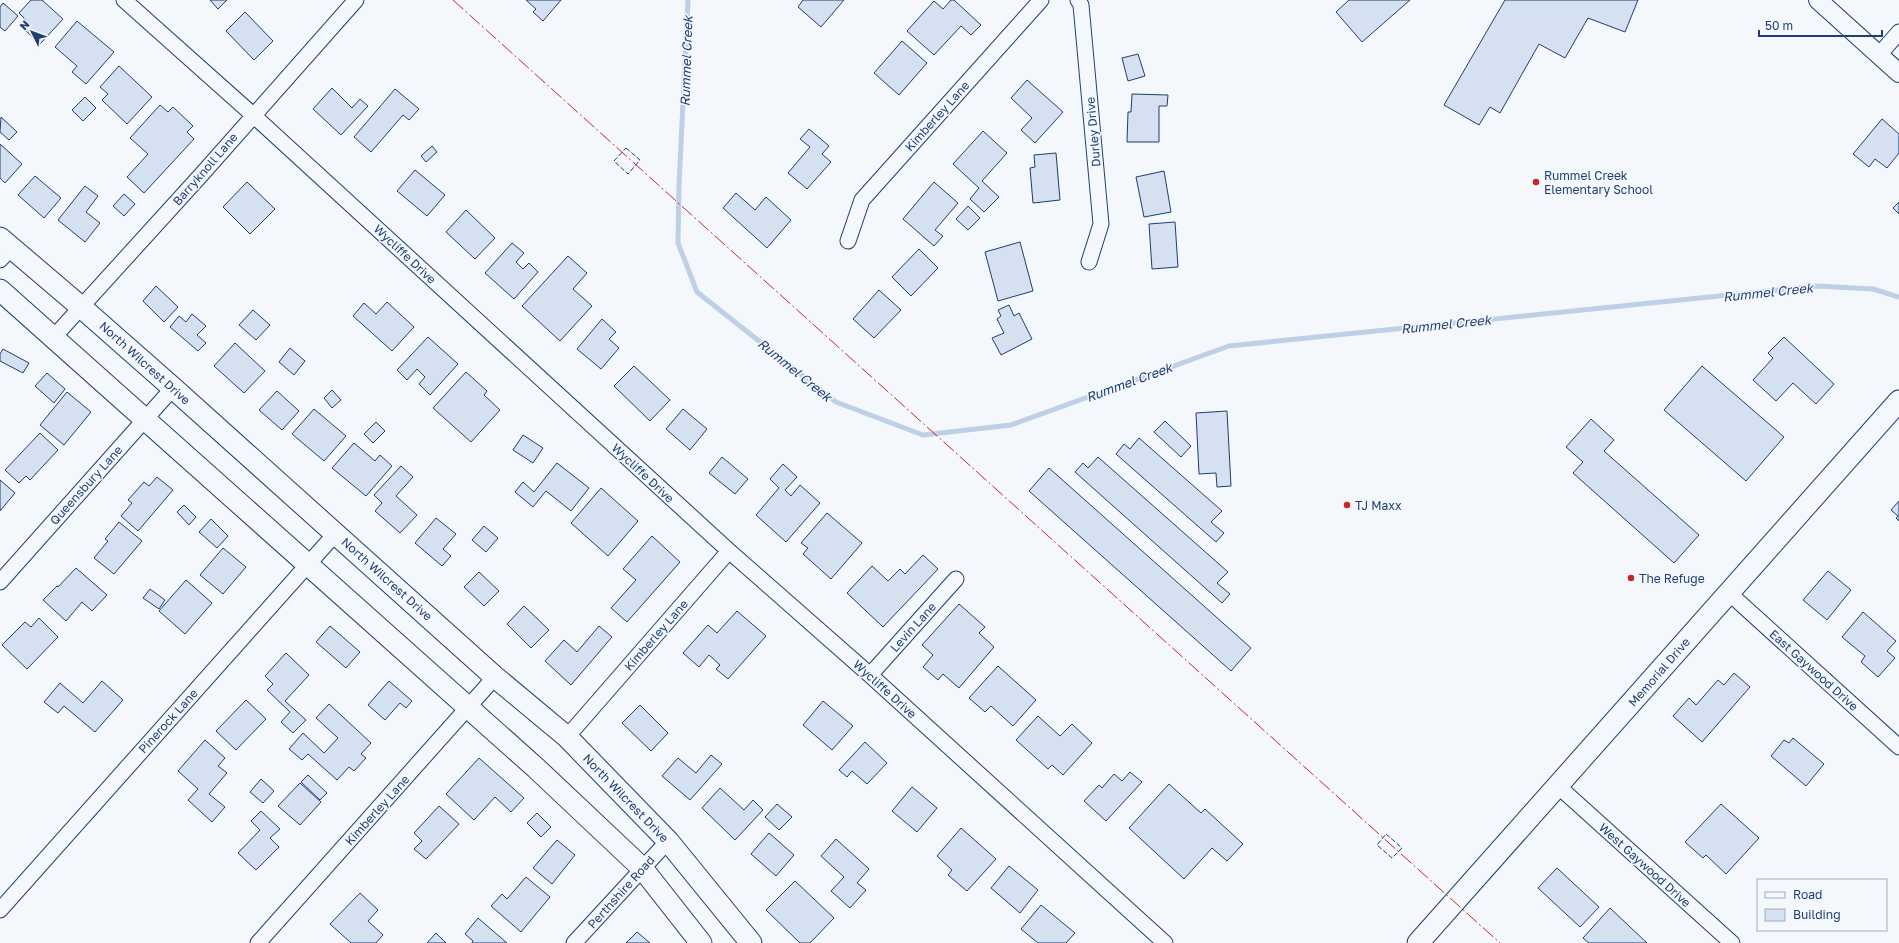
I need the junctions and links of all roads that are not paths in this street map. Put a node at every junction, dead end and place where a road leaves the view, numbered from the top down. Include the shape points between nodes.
1 (124, 0) edge
2 (356, 0) edge
3 (1041, 0) edge
4 (1078, 0) edge
5 (1818, 0) edge
6 (1899, 32) edge
7 (1879, 55) junction
8 (1899, 73) edge
9 (253, 115) junction
10 (848, 241) dead end
11 (4, 248) edge
12 (1089, 262) dead end
13 (0, 290) edge
14 (81, 306) junction
15 (53, 338) junction
16 (173, 388) junction
17 (1896, 409) edge
18 (144, 420) junction
19 (336, 533) junction
20 (729, 551) junction
21 (308, 564) junction
22 (956, 579) dead end
23 (0, 582) edge
24 (1729, 593) junction
25 (870, 675) junction
26 (495, 677) junction
27 (467, 708) junction
28 (567, 737) junction
29 (1899, 747) edge
30 (1558, 786) junction
31 (668, 841) junction
32 (642, 868) junction
33 (0, 910) edge
34 (258, 943) edge
35 (574, 943) edge
36 (701, 943) edge
37 (751, 943) edge
38 (1165, 943) edge
39 (1418, 943) edge
40 (1732, 943) edge

1 - 9 street, Wycliffe Drive
2 - 9 street, Barryknoll Lane
3 - 10 street, Kimberley Lane via 862,200
4 - 12 street, Durley Drive via 1081,5 1101,224
5 - 7 street
6 - 7 street
7 - 8 street
9 - 14 street, Barryknoll Lane
9 - 20 street, Wycliffe Drive
11 - 14 main road, North Wilcrest Drive
13 - 15 main road
14 - 15 street, Barryknoll Lane
14 - 16 main road, North Wilcrest Drive
15 - 18 main road
16 - 18 street, Queensbury Lane
16 - 19 main road, North Wilcrest Drive
17 - 24 main road, Memorial Drive
18 - 21 main road
18 - 23 street, Queensbury Lane
19 - 21 street, Pinerock Lane
19 - 26 main road, North Wilcrest Drive
20 - 25 street, Wycliffe Drive
20 - 28 street, Kimberley Lane
21 - 27 main road
21 - 33 street, Pinerock Lane
22 - 25 street, Levin Lane
24 - 29 street, East Gaywood Drive
24 - 30 main road, Memorial Drive
25 - 38 street, Wycliffe Drive
26 - 27 street, Kimberley Lane
26 - 28 main road, North Wilcrest Drive
27 - 32 main road via 536,768
27 - 34 street, Kimberley Lane
28 - 31 main road, North Wilcrest Drive
30 - 39 main road, Memorial Drive
30 - 40 street, West Gaywood Drive
31 - 32 street, Perthshire Road
31 - 37 main road, North Wilcrest Drive
32 - 35 street, Perthshire Road
32 - 36 main road

